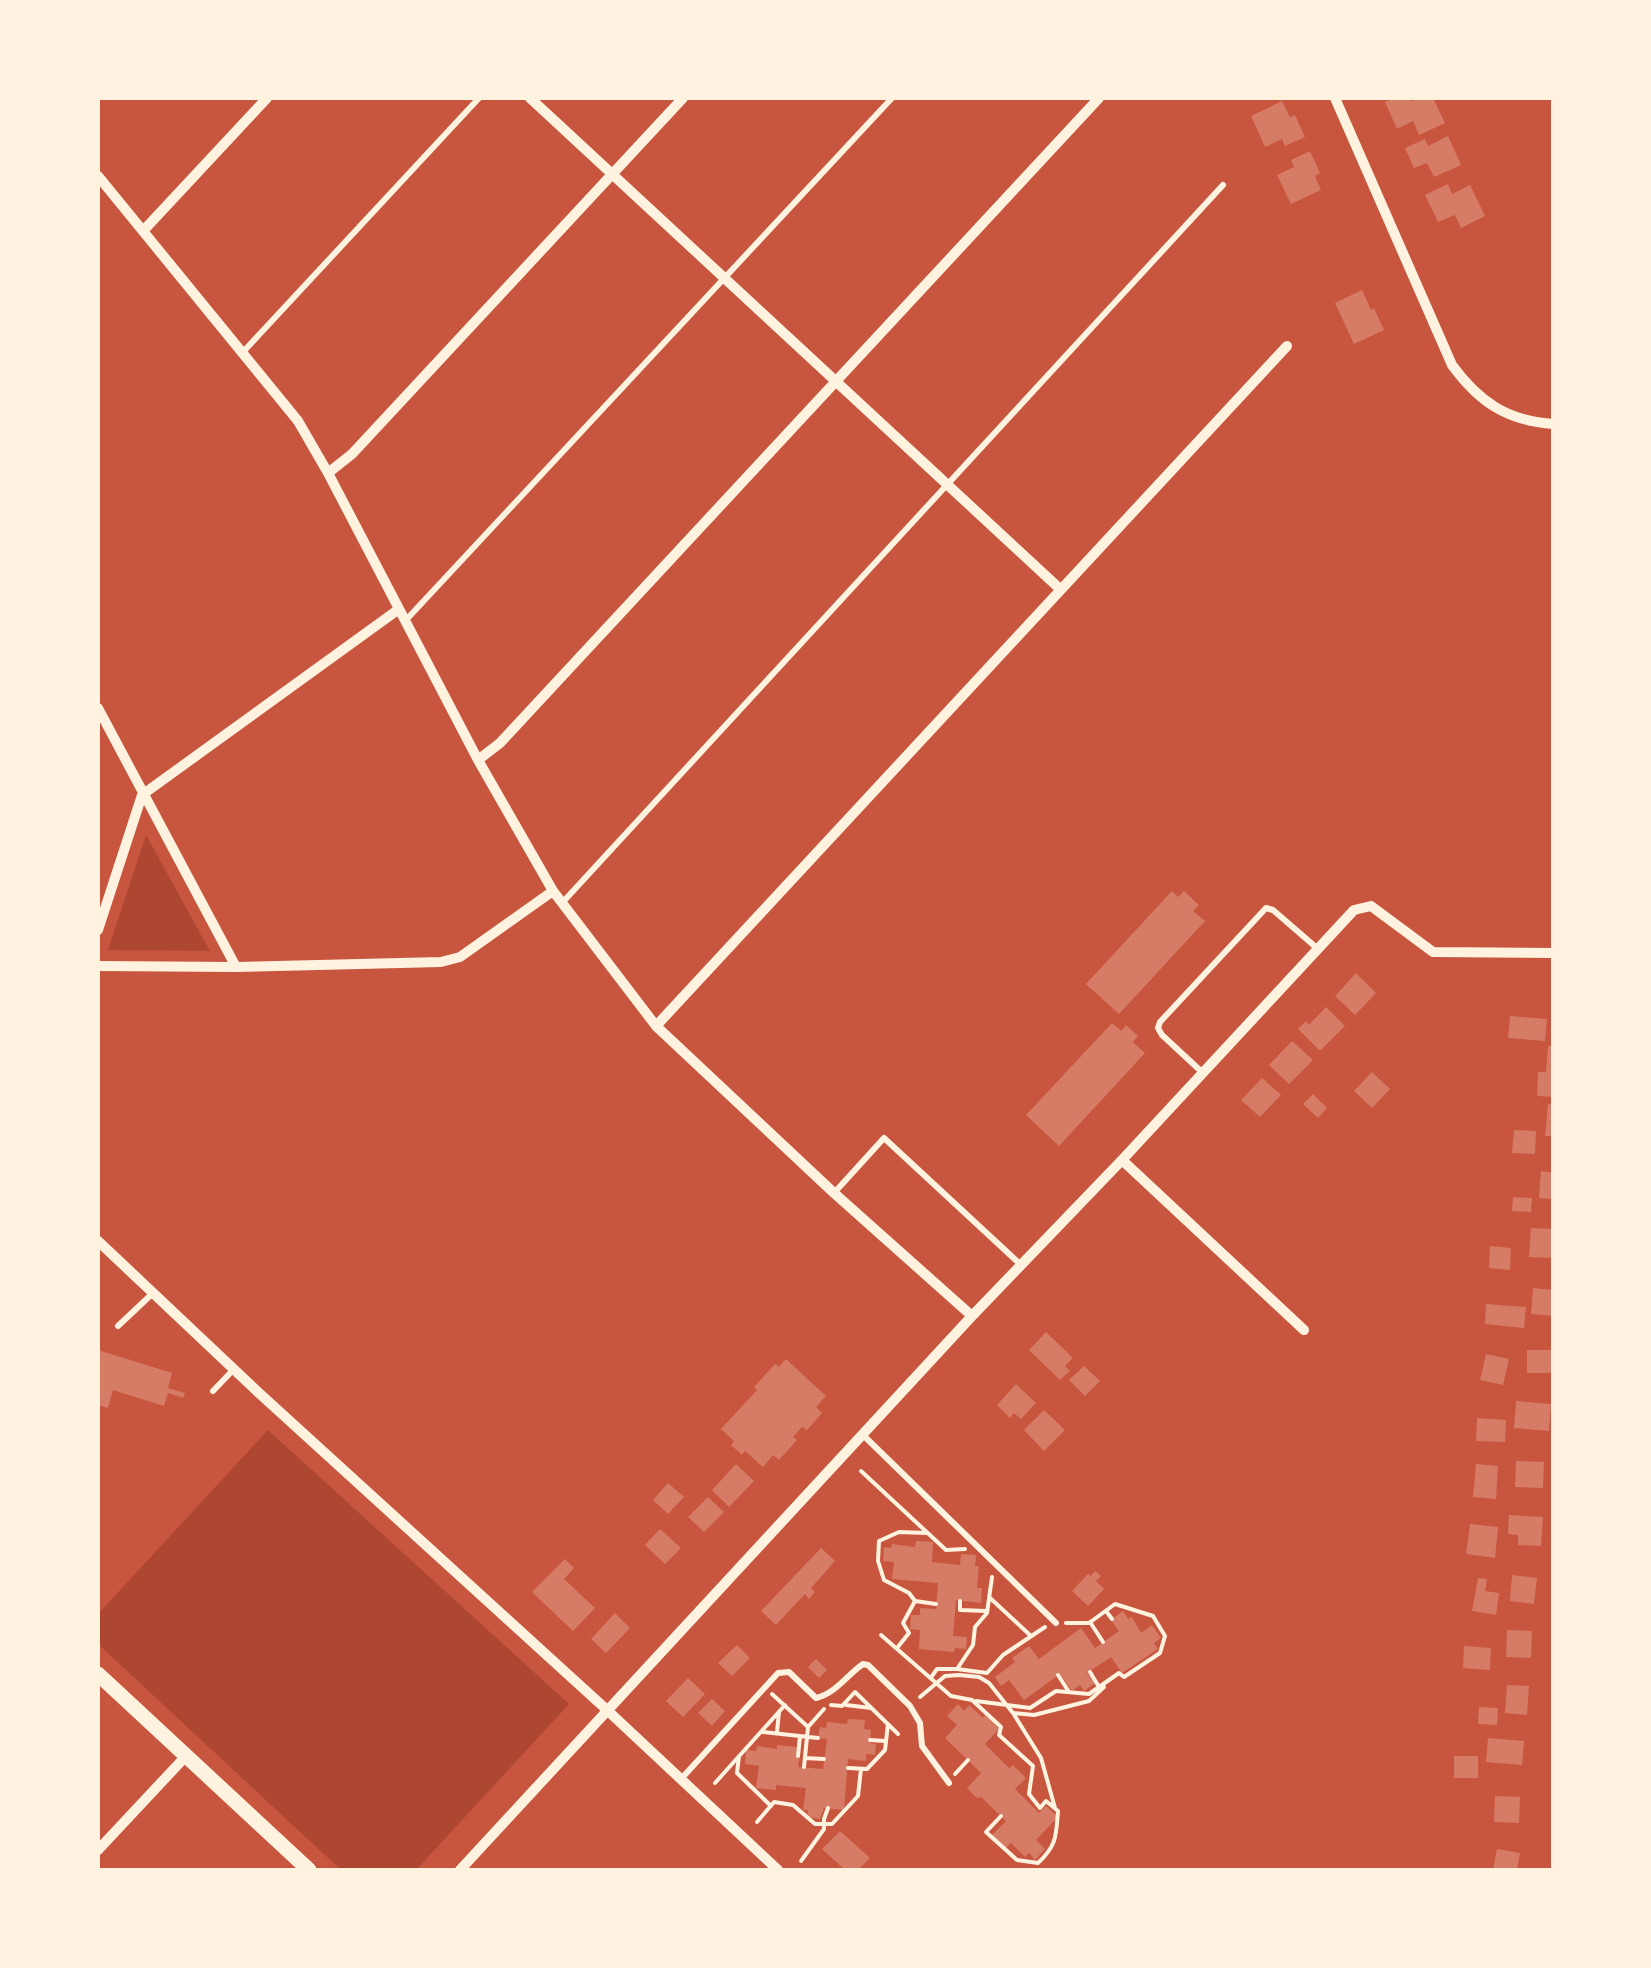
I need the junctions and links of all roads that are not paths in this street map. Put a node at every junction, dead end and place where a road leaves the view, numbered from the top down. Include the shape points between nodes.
1 (267, 98) edge
2 (479, 98) edge
3 (530, 98) edge
4 (683, 98) edge
5 (892, 98) edge
6 (1098, 98) edge
7 (1335, 98) edge
8 (613, 173) junction
9 (98, 176) edge
10 (1223, 185) dead end
11 (143, 232) junction
12 (725, 278) junction
13 (1287, 346) dead end
14 (243, 352) junction
15 (836, 382) junction
16 (1554, 424) edge
17 (328, 473) junction
18 (947, 485) junction
19 (1060, 590) junction
20 (399, 609) junction
21 (404, 621) junction
22 (98, 708) edge
23 (478, 760) junction
24 (142, 795) junction
25 (554, 891) junction
26 (562, 903) junction
27 (98, 930) edge
28 (1318, 949) junction
29 (1554, 954) edge
30 (98, 966) edge
31 (236, 967) junction
32 (656, 1026) junction
33 (1203, 1073) junction
34 (1122, 1160) junction
35 (834, 1192) junction
36 (98, 1241) edge
37 (1021, 1265) junction
38 (152, 1293) junction
39 (972, 1316) junction
40 (118, 1326) dead end
41 (1304, 1330) dead end
42 (234, 1370) junction
43 (213, 1391) dead end
44 (864, 1434) junction
45 (1055, 1623) road end
46 (98, 1674) edge
47 (607, 1710) junction
48 (186, 1756) junction
49 (680, 1780) junction
50 (949, 1782) road end
51 (98, 1850) edge
52 (309, 1870) edge
53 (460, 1870) edge
54 (778, 1870) edge

1 - 11 street
2 - 14 lane
3 - 8 street
4 - 8 street
5 - 12 lane
6 - 15 street
7 - 16 street via 1452,365 1493,407
8 - 12 street
8 - 17 street
9 - 11 street
10 - 18 lane
11 - 14 street
12 - 15 street
12 - 21 lane
13 - 19 street
14 - 17 street via 298,421
15 - 18 street
15 - 23 street
17 - 20 street
18 - 19 street
18 - 26 lane
19 - 32 street
20 - 21 street
20 - 24 street
21 - 23 street
22 - 24 street
23 - 25 street
24 - 27 street
24 - 31 street
25 - 26 street
25 - 31 street via 460,957 441,962
26 - 32 street
28 - 29 street via 1347,916 1371,906 1432,952
28 - 33 street
28 - 33 lane via 1266,908 1160,1022 1162,1034
30 - 31 street
32 - 35 street
33 - 34 street
34 - 37 street
34 - 41 street
35 - 37 lane via 884,1138
35 - 39 street
36 - 38 street
37 - 39 street
38 - 40 lane
38 - 42 street
39 - 44 street
42 - 43 lane
42 - 47 street
44 - 45 lane
44 - 47 street
46 - 48 main road
47 - 49 street
47 - 53 street
48 - 51 street
48 - 52 main road
49 - 50 lane via 778,1673 788,1672 820,1698 863,1664 910,1706 922,1746
49 - 54 street

